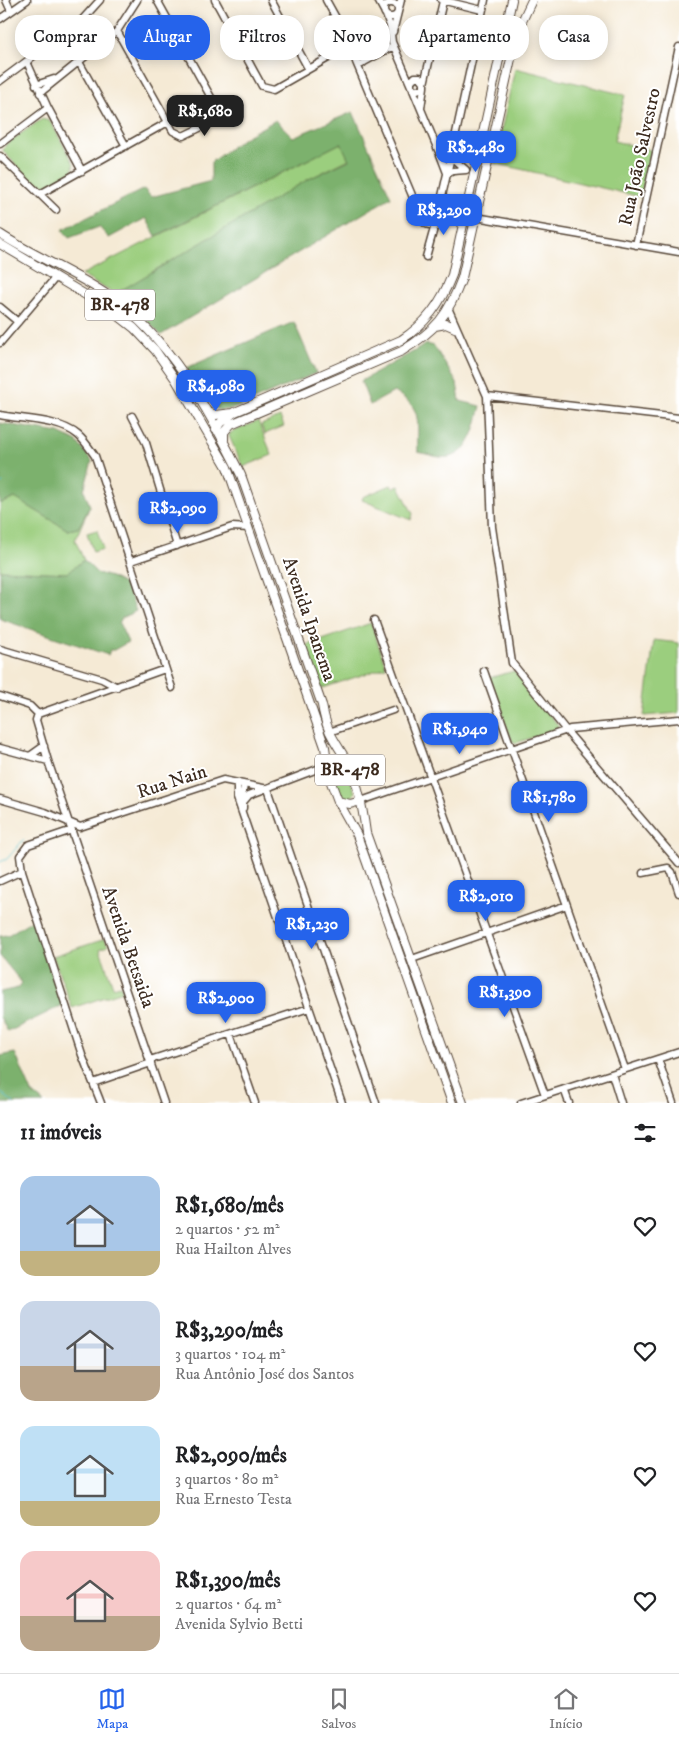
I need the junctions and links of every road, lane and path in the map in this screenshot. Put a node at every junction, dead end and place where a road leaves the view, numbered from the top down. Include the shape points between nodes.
1 (6, 0) edge
2 (27, 0) edge
3 (100, 0) edge
4 (137, 0) edge
5 (157, 0) edge
6 (215, 0) edge
7 (271, 0) edge
8 (326, 0) edge
9 (380, 0) edge
10 (400, 0) edge
11 (441, 0) edge
12 (485, 0) edge
13 (512, 0) edge
14 (532, 0) edge
15 (391, 2) edge
16 (482, 10) junction
17 (12, 11) junction
18 (397, 11) junction
19 (385, 13) junction
20 (334, 15) edge
21 (0, 19) edge
22 (117, 31) junction
23 (391, 38) junction
24 (393, 46) junction
25 (390, 47) edge
26 (679, 47) edge
27 (323, 60) edge
28 (360, 60) edge
29 (27, 62) junction
30 (79, 62) junction
31 (401, 63) junction
32 (429, 63) junction
33 (21, 66) junction
34 (308, 68) junction
35 (32, 74) junction
36 (416, 77) junction
37 (55, 79) junction
38 (0, 81) edge
39 (36, 85) junction
40 (424, 85) junction
41 (412, 88) junction
42 (40, 93) junction
43 (48, 108) junction
44 (421, 109) junction
45 (168, 122) junction
46 (457, 127) junction
47 (429, 130) junction
48 (445, 141) junction
49 (0, 144) edge
50 (126, 146) junction
51 (439, 151) junction
52 (452, 152) junction
53 (0, 156) edge
54 (82, 171) junction
55 (447, 174) junction
56 (40, 194) junction
57 (441, 199) junction
58 (416, 200) junction
59 (428, 209) junction
60 (56, 210) dead end
61 (476, 217) junction
62 (423, 220) junction
63 (437, 220) junction
64 (0, 234) edge
65 (0, 244) edge
66 (636, 244) junction
67 (431, 245) junction
68 (679, 252) edge
69 (426, 257) dead end
70 (44, 259) junction
71 (56, 277) junction
72 (446, 292) junction
73 (0, 307) edge
74 (447, 313) junction
75 (18, 322) junction
76 (435, 326) junction
77 (457, 331) junction
78 (0, 343) edge
79 (487, 396) junction
80 (208, 412) junction
81 (235, 412) junction
82 (0, 415) edge
83 (132, 416) dead end
84 (679, 418) edge
85 (216, 428) junction
86 (213, 442) junction
87 (224, 442) junction
88 (244, 514) junction
89 (232, 527) junction
90 (248, 528) junction
91 (177, 546) junction
92 (131, 562) junction
93 (374, 620) dead end
94 (0, 649) edge
95 (165, 669) junction
96 (484, 671) dead end
97 (117, 687) junction
98 (172, 688) dead end
99 (0, 696) edge
100 (394, 710) dead end
101 (38, 714) junction
102 (679, 719) edge
103 (567, 730) junction
104 (329, 732) junction
105 (44, 746) junction
106 (0, 748) edge
107 (511, 749) junction
108 (30, 756) junction
109 (48, 761) junction
110 (328, 764) junction
111 (430, 777) junction
112 (223, 780) junction
113 (242, 784) junction
114 (268, 789) junction
115 (357, 789) junction
116 (237, 798) junction
117 (0, 799) edge
118 (338, 801) junction
119 (361, 801) junction
120 (45, 812) junction
121 (64, 813) junction
122 (243, 814) junction
123 (86, 826) junction
124 (71, 827) junction
125 (76, 841) junction
126 (679, 863) edge
127 (22, 871) junction
128 (644, 873) dead end
129 (0, 881) edge
130 (679, 893) edge
131 (566, 905) junction
132 (486, 933) junction
133 (412, 959) junction
134 (309, 1008) junction
135 (230, 1034) junction
136 (679, 1052) edge
137 (658, 1059) junction
138 (150, 1061) junction
139 (625, 1069) junction
140 (612, 1074) junction
141 (93, 1083) junction
142 (564, 1089) junction
143 (545, 1095) junction
144 (101, 1103) edge
145 (164, 1103) edge
146 (255, 1103) edge
147 (342, 1103) edge
148 (376, 1103) edge
149 (452, 1103) edge
150 (463, 1103) edge
151 (521, 1103) edge
152 (569, 1103) edge
153 (622, 1103) edge
154 (674, 1103) edge

1 - 17 street
2 - 17 street
3 - 29 street via 81,21
4 - 22 street
5 - 45 street via 219,115 216,120 179,136
6 - 34 street via 262,86 274,89
7 - 34 street
8 - 20 street
9 - 15 street
9 - 19 street
10 - 18 street
11 - 16 street
11 - 32 street
12 - 16 street
13 - 72 main road
14 - 61 main road via 517,32
15 - 18 street
15 - 19 street
16 - 46 street
17 - 21 street
18 - 19 street via 392,16
18 - 23 street
19 - 23 street
22 - 30 street
22 - 45 street
23 - 24 street
24 - 25 street
24 - 31 street
26 - 66 street, Rua João Salvestro
27 - 34 street
28 - 58 street via 362,77
29 - 33 street
29 - 35 street
30 - 37 street
30 - 50 street
31 - 36 street
31 - 41 street
32 - 36 street
32 - 40 street
33 - 35 street
33 - 38 street
35 - 39 street
36 - 40 street via 422,78
36 - 41 street via 411,81
37 - 39 street
37 - 42 street
39 - 42 street
40 - 41 street via 420,90
40 - 44 street
41 - 44 street
42 - 43 street
43 - 49 street
43 - 54 street
44 - 47 street
45 - 50 street
46 - 48 street
46 - 52 street
47 - 48 street
47 - 51 street
48 - 51 street
48 - 52 street
50 - 54 street
51 - 52 street via 446,155
51 - 55 street
52 - 55 street
52 - 55 street via 466,170
53 - 56 street
54 - 56 street
55 - 57 street
56 - 60 street
57 - 59 street via 434,208
57 - 63 street
58 - 59 street
58 - 62 street
59 - 62 street via 423,213
59 - 63 street via 436,212
61 - 66 street
61 - 74 main road via 462,278
62 - 63 street via 432,225
62 - 67 street
63 - 67 street
64 - 70 main road, Avenida Ipanema / BR-478
65 - 71 main road, Avenida Ipanema / BR-478
66 - 68 street
67 - 69 street
70 - 71 main road via 54,268
70 - 80 main road, Avenida Ipanema / BR-478 via 109,296 134,316 174,359
71 - 75 street
71 - 86 main road, Avenida Ipanema / BR-478 via 111,310 155,350
72 - 74 main road via 443,309
72 - 81 main road via 414,332 401,340
73 - 75 street
74 - 76 main road
74 - 77 street
75 - 78 street
76 - 77 main road via 446,324
76 - 87 main road via 402,351 231,424 224,432
77 - 79 street
79 - 84 street
79 - 103 street via 492,527 512,663
80 - 81 main road via 216,415
80 - 85 main road, Avenida Ipanema / BR-478
81 - 85 main road
82 - 92 street via 51,423 69,429 84,440 95,456
83 - 91 street via 146,442
85 - 86 main road
85 - 87 main road, Avenida Ipanema / BR-478
86 - 88 main road, Avenida Ipanema / BR-478 via 227,468
87 - 104 main road, Avenida Ipanema / BR-478 via 244,483
88 - 89 street
88 - 90 main road, Avenida Ipanema / BR-478
89 - 90 street
89 - 91 street
90 - 110 main road, Avenida Ipanema / BR-478 via 325,747
91 - 92 street
92 - 95 street
93 - 111 street
94 - 97 street via 102,679
95 - 97 street
95 - 98 street
96 - 107 street
97 - 101 street
99 - 101 street via 30,706
100 - 104 street
101 - 105 street, Avenida Betsaida via 36,720
102 - 103 street
103 - 107 street
103 - 126 street
104 - 115 main road, Avenida Ipanema / BR-478 via 349,765
105 - 108 street
105 - 109 street, Avenida Betsaida
106 - 108 street
107 - 111 street
107 - 131 street
108 - 109 street
109 - 121 street, Avenida Betsaida
110 - 114 street
110 - 115 main road via 345,767
110 - 118 main road, Avenida Ipanema / BR-478
111 - 119 street
111 - 132 street
112 - 113 street, Rua Nain
112 - 116 street via 232,786
112 - 123 street, Rua Nain
113 - 114 street, Rua Nain
113 - 116 street via 237,786
113 - 122 street
114 - 122 street via 244,799
114 - 148 street
115 - 119 main road, Avenida Ipanema / BR-478
116 - 122 street
117 - 120 street
118 - 119 main road via 350,804
118 - 149 main road, Avenida Ipanema / BR-478 via 357,835
119 - 133 main road, Avenida Ipanema / BR-478 via 366,833
120 - 121 street
120 - 124 street
121 - 123 street via 77,824
121 - 124 street, Avenida Betsaida
122 - 134 street
123 - 124 street, Rua Nain
123 - 125 street
124 - 125 street, Avenida Betsaida
124 - 127 street, Rua Nain via 28,845 20,856
125 - 138 street, Avenida Betsaida
127 - 129 street
127 - 141 street
128 - 130 street via 668,868
131 - 132 street
131 - 139 street
132 - 133 street
132 - 143 street
133 - 150 main road, Avenida Ipanema / BR-478
134 - 135 street
134 - 147 street
135 - 138 street
135 - 146 street
136 - 137 street
137 - 139 street
137 - 154 street
138 - 141 street
138 - 145 street, Avenida Betsaida
139 - 140 street
140 - 142 street
140 - 153 street
141 - 144 street
142 - 143 street
142 - 152 street
143 - 151 street

